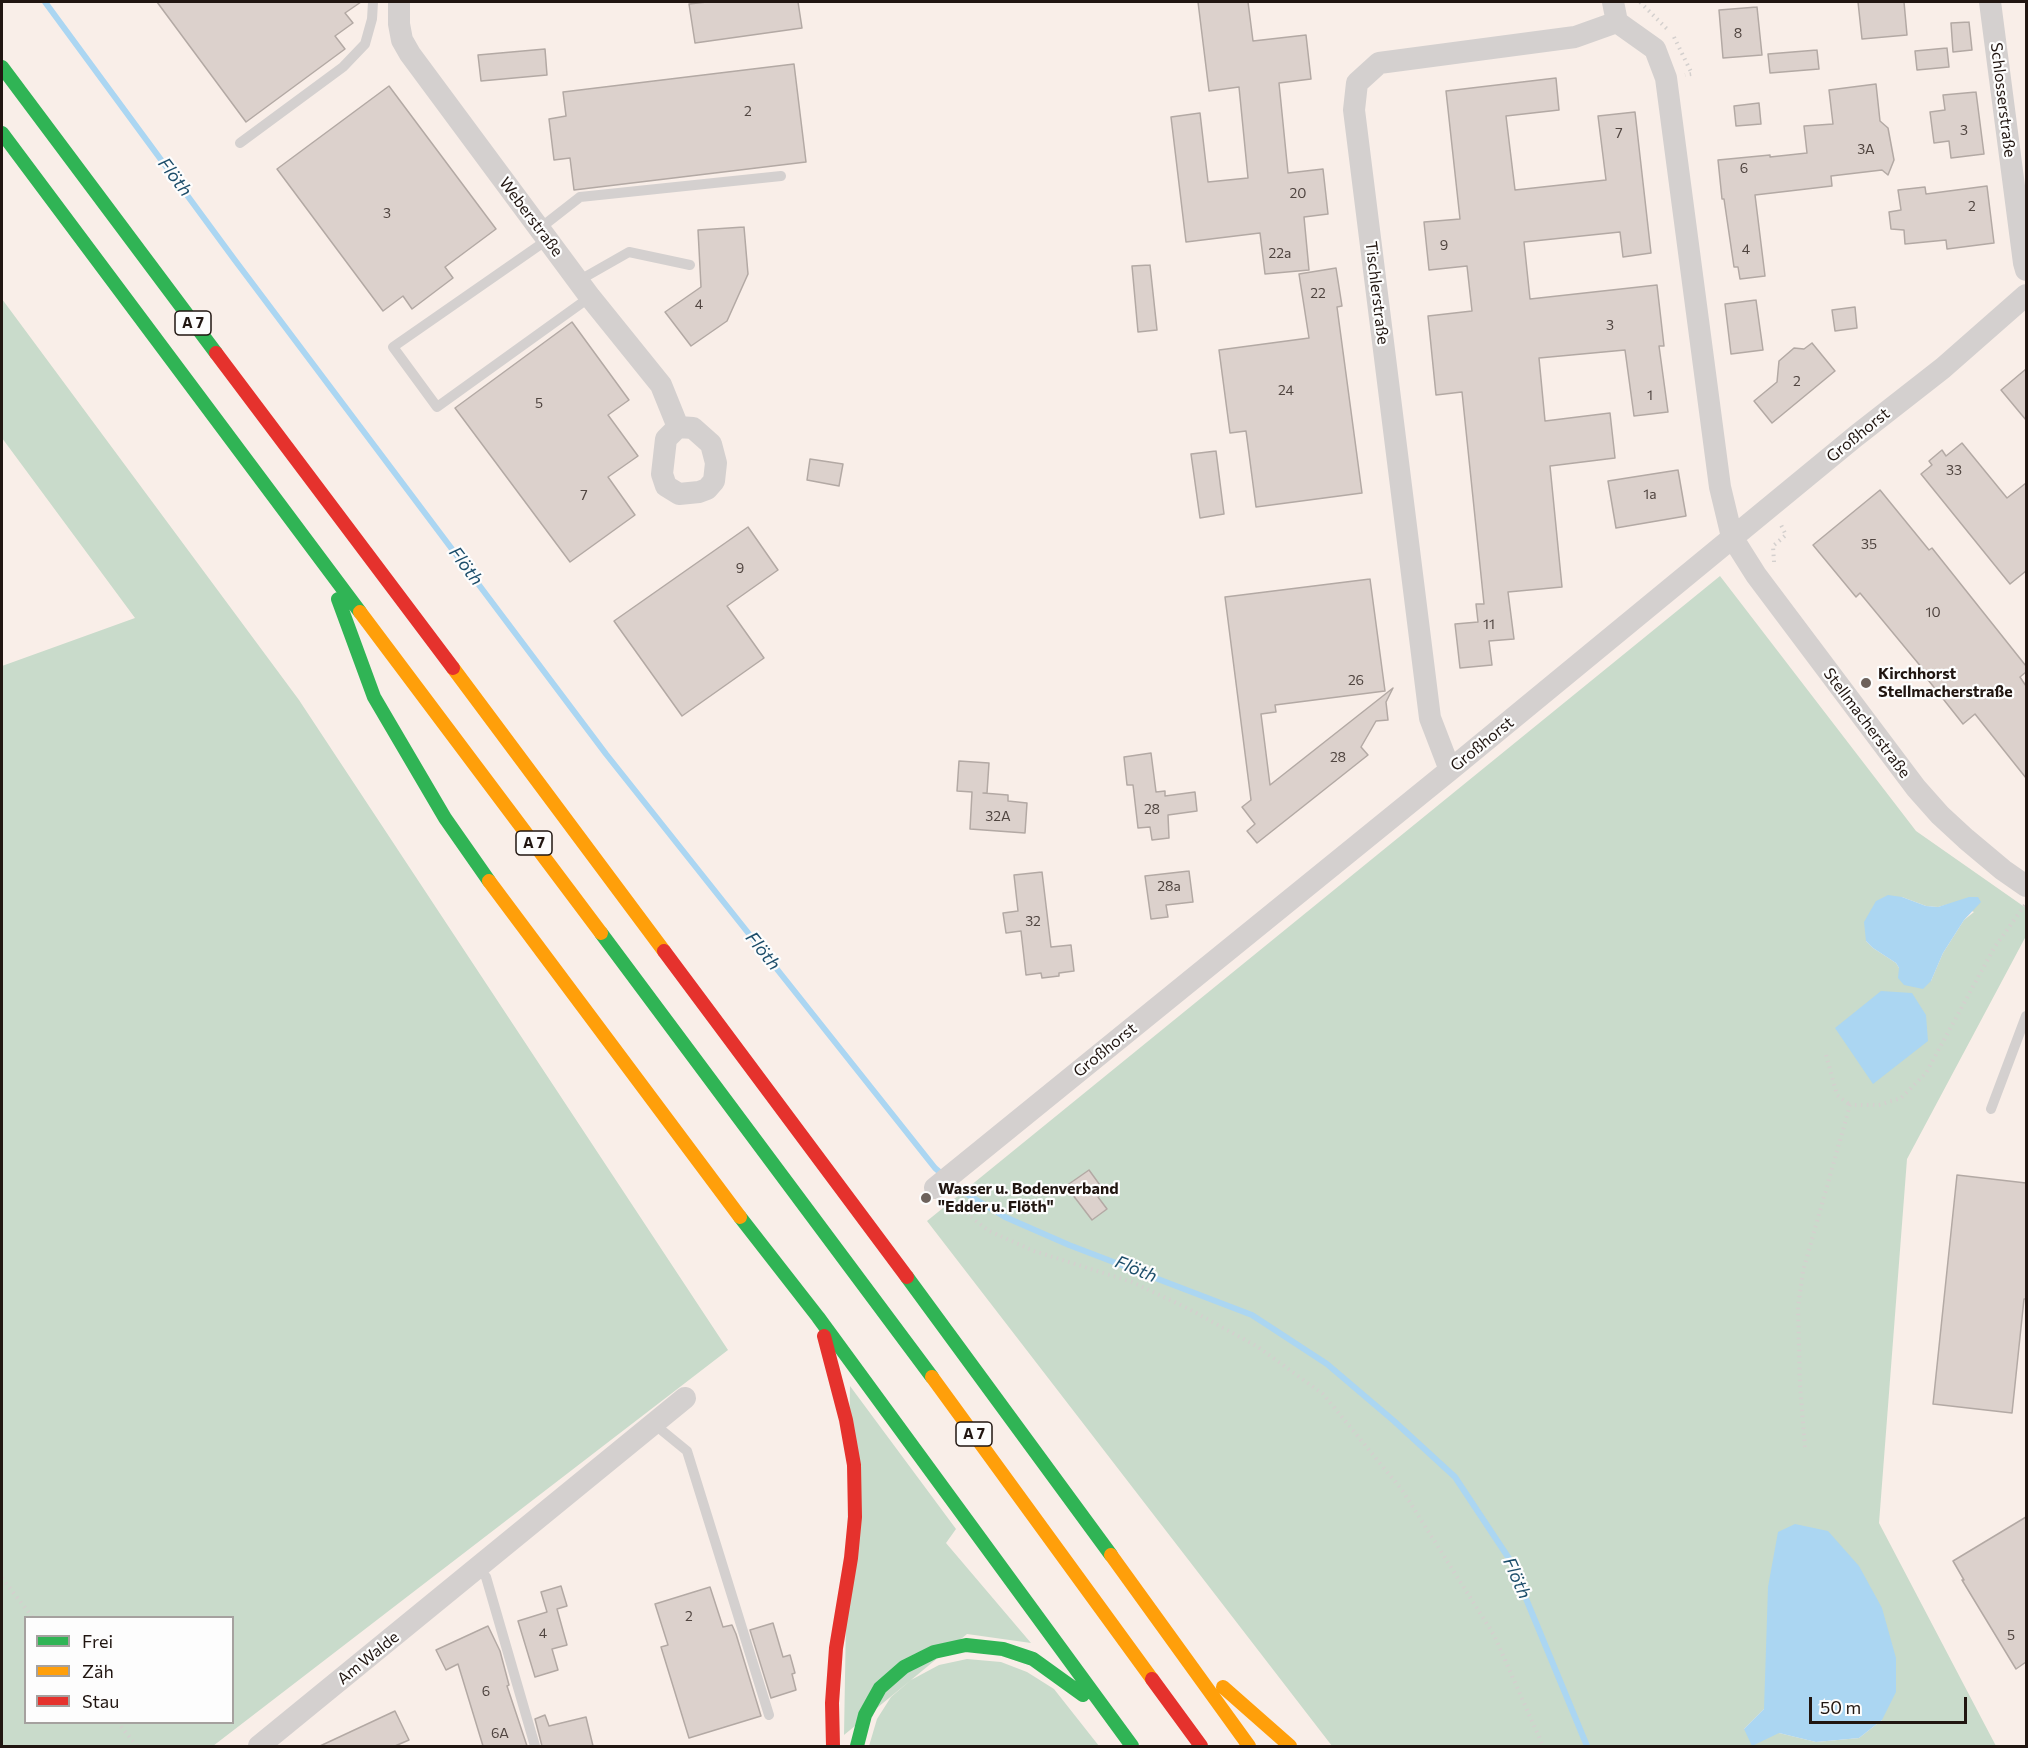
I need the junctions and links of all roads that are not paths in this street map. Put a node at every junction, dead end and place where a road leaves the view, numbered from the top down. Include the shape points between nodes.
1 (373, 2) edge
2 (399, 2) edge
3 (1990, 2) edge
4 (1615, 11) edge
5 (2, 67) edge
6 (2, 133) edge
7 (240, 142) dead end
8 (781, 176) dead end
9 (543, 234) junction
10 (690, 265) dead end
11 (2026, 270) edge
12 (584, 289) junction
13 (2026, 296) edge
14 (678, 427) dead end
15 (1732, 537) junction
16 (324, 563) junction
17 (1450, 770) junction
18 (2026, 886) edge
19 (2026, 1016) edge
20 (1990, 1109) dead end
21 (936, 1186) road end
22 (818, 1317) junction
23 (685, 1398) dead end
24 (654, 1424) junction
25 (478, 1569) junction
26 (1179, 1648) junction
27 (769, 1715) dead end
28 (1114, 1720) junction
29 (259, 1746) edge
30 (535, 1746) edge
31 (833, 1746) edge
32 (856, 1746) edge
33 (1132, 1746) edge
34 (1201, 1746) edge
35 (1249, 1746) edge
36 (1290, 1746) edge

1 - 7 lane via 365,44 358,52
2 - 9 street, Weberstraße via 402,40 410,54
3 - 11 street, Schlosserstraße
4 - 15 street, Tischlerstraße via 1655,49 1666,78 1720,487
4 - 17 street, Tischlerstraße via 1575,37 1379,63 1357,83 1354,110 1430,718
5 - 26 highway, A 7 via 776,1100
6 - 16 highway, A 7
8 - 9 lane via 580,197
9 - 12 street, Weberstraße
9 - 12 lane via 393,347 437,407
10 - 12 lane via 629,252
12 - 14 street, Weberstraße via 661,385
13 - 15 street, Großhorst
15 - 17 street, Großhorst
15 - 18 street, Stellmacherstraße via 1756,575 1916,788 1966,839
16 - 22 highway via 374,697 445,818 518,921
16 - 34 highway, A 7 via 744,1123
17 - 21 street, Großhorst
19 - 20 lane
22 - 28 highway
22 - 31 highway via 854,1465 855,1517 836,1648
23 - 24 street, Am Walde
24 - 25 street, Am Walde
24 - 27 lane via 687,1451
25 - 29 street, Am Walde
25 - 30 lane via 486,1577
26 - 35 highway, A 7
26 - 36 highway
28 - 32 highway via 1033,1659 1003,1649 966,1646 934,1652 904,1667 880,1688 865,1715
28 - 33 highway

